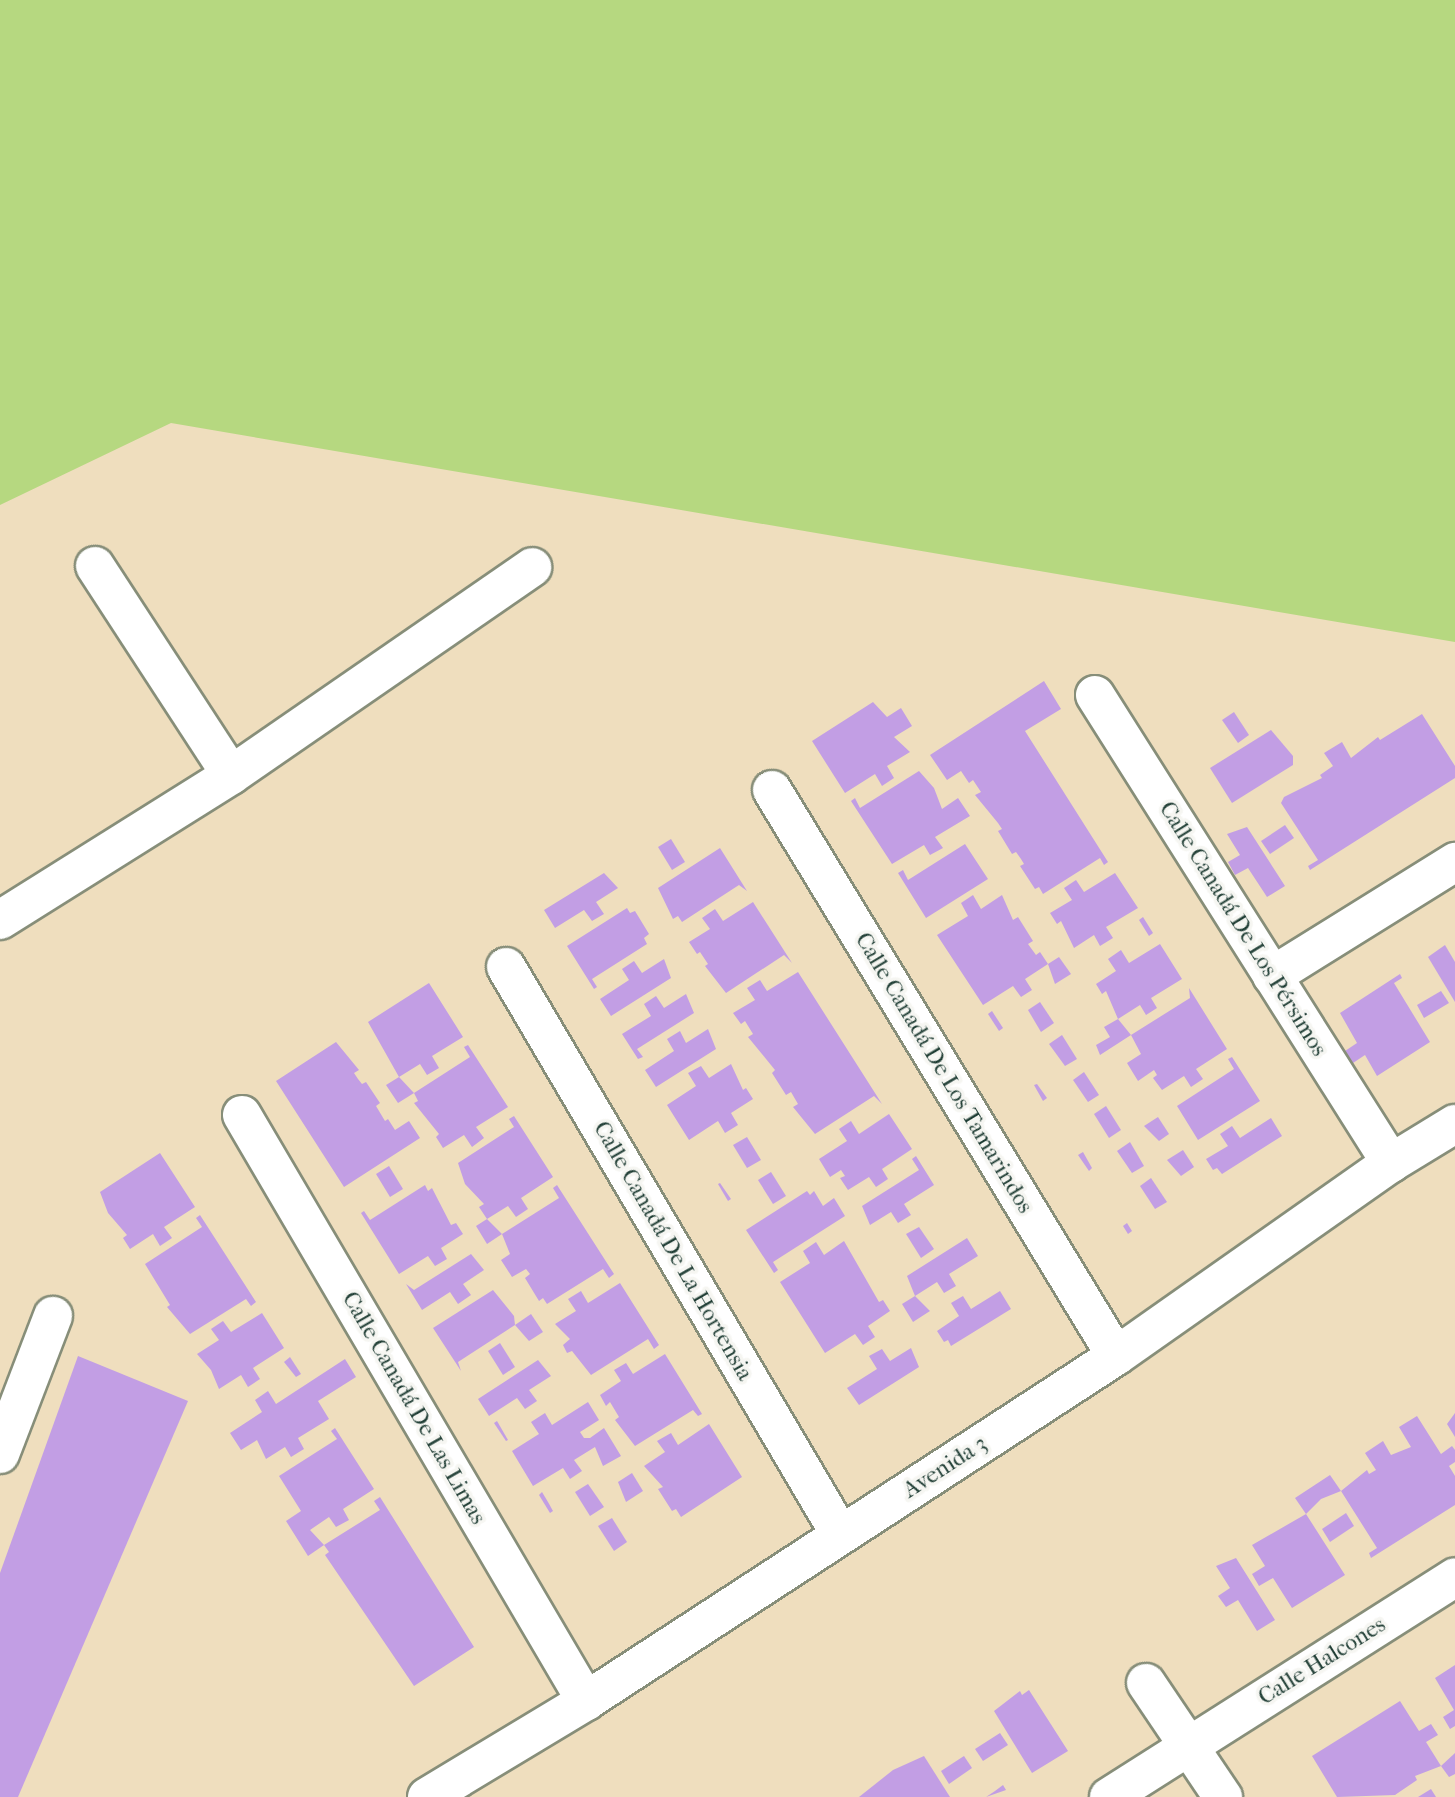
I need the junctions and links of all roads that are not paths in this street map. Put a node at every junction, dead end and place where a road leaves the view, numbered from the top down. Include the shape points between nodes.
1 (95, 566) dead end
2 (532, 567) dead end
3 (1095, 695) dead end
4 (231, 775) junction
5 (772, 790) dead end
6 (1455, 862) edge
7 (0, 920) edge
8 (506, 967) dead end
9 (1272, 976) junction
10 (242, 1115) dead end
11 (1455, 1124) edge
12 (1391, 1163) junction
13 (53, 1316) dead end
14 (1116, 1356) junction
15 (0, 1454) edge
16 (840, 1534) junction
17 (1455, 1577) edge
18 (1146, 1683) dead end
19 (586, 1701) junction
20 (1190, 1745) junction
21 (426, 1797) edge
22 (1109, 1797) edge
23 (1223, 1797) edge

1 - 4 street
2 - 4 street
3 - 9 street, Calle Canadá De Los Pérsimos
4 - 7 street
5 - 14 street, Calle Canadá De Los Tamarindos
6 - 9 street
8 - 16 street, Calle Canadá De La Hortensia
9 - 12 street, Calle Canadá De Los Pérsimos
10 - 19 street, Calle Canadá De Las Limas
11 - 12 street, Avenida 3
12 - 14 street, Avenida 3
13 - 15 street
14 - 16 street, Avenida 3
16 - 19 street, Avenida 3
17 - 20 street, Calle Halcones
18 - 20 street
19 - 21 street, Avenida 3
20 - 22 street, Calle Halcones
20 - 23 street

